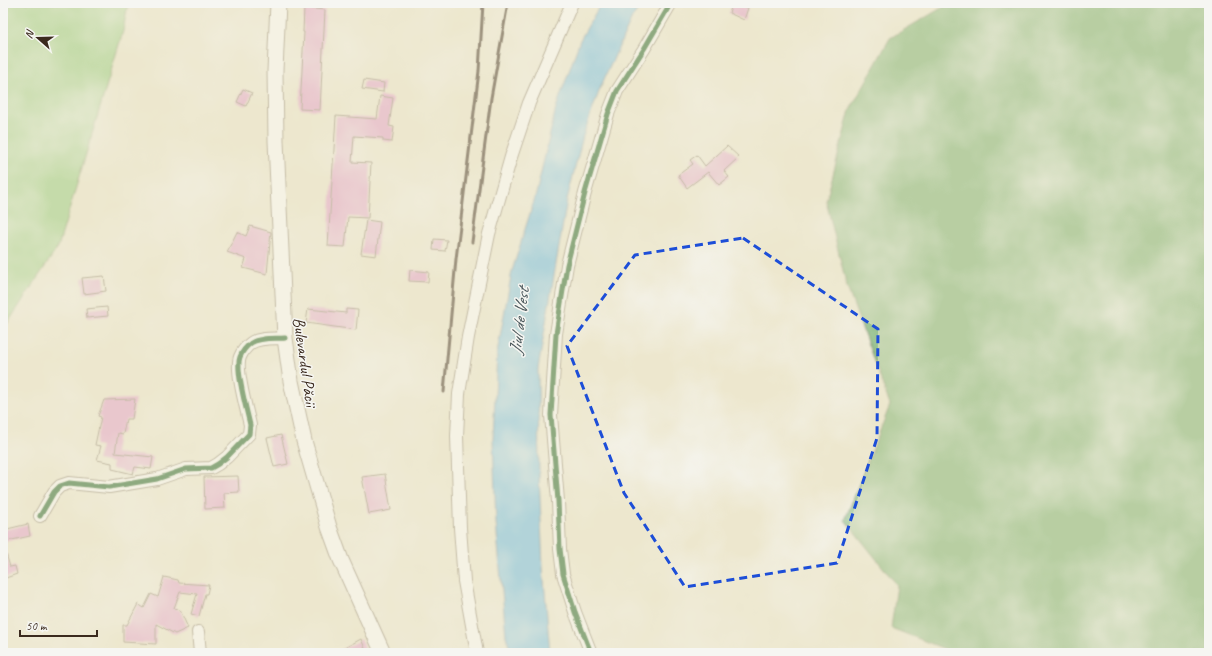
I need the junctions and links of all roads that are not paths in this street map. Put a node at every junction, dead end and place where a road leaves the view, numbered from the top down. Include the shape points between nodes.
1 (278, 3) edge
2 (572, 3) edge
3 (671, 3) edge
4 (285, 338) junction
5 (40, 516) dead end
6 (198, 632) dead end
7 (200, 653) edge
8 (383, 653) edge
9 (476, 653) edge
10 (591, 653) edge

1 - 4 main road, Bulevardul Păcii via 275,70 276,141
2 - 9 street via 529,103 511,157 489,234 459,394 457,443 460,528 464,581
3 - 10 street via 617,91 608,114 567,265 556,334 550,415 560,549 563,574
4 - 5 street via 252,342 239,358 239,371 250,425 249,434 218,464 211,468 186,469 157,479 108,487 69,483 60,486 54,492
4 - 8 main road, Bulevardul Păcii via 296,409 321,502 341,560
6 - 7 street

